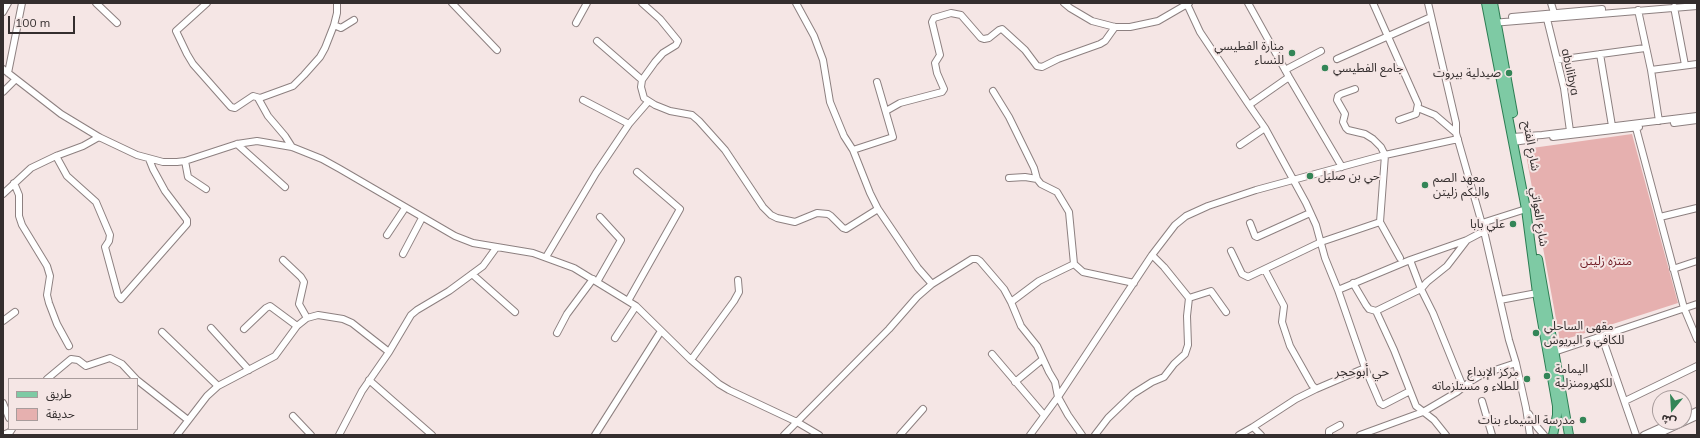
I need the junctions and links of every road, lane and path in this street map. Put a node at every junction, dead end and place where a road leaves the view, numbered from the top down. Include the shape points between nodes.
1 (8, 3) edge
2 (22, 3) edge
3 (96, 3) edge
4 (207, 3) edge
5 (337, 3) edge
6 (452, 3) edge
7 (587, 3) edge
8 (642, 3) edge
9 (796, 3) edge
10 (1064, 3) edge
11 (1248, 3) edge
12 (1373, 3) edge
13 (1428, 3) edge
14 (1492, 3) edge
15 (1551, 3) edge
16 (1680, 3) edge
17 (1188, 4) edge
18 (1697, 6) edge
19 (1674, 8) junction
20 (1638, 10) junction
21 (3, 11) edge
22 (1554, 13) junction
23 (1431, 17) junction
24 (1547, 19) junction
25 (354, 20) dead end
26 (1492, 21) junction
27 (117, 23) dead end
28 (576, 23) dead end
29 (334, 25) junction
30 (1115, 27) junction
31 (1387, 35) junction
32 (597, 41) dead end
33 (1645, 48) junction
34 (497, 50) dead end
35 (1321, 51) dead end
36 (1600, 54) junction
37 (1337, 59) dead end
38 (1557, 60) junction
39 (1685, 65) junction
40 (1697, 66) edge
41 (1285, 70) junction
42 (1651, 70) junction
43 (6, 71) edge
44 (1289, 77) junction
45 (15, 80) junction
46 (642, 80) junction
47 (877, 82) dead end
48 (1355, 89) dead end
49 (993, 91) dead end
50 (3, 92) edge
51 (258, 98) junction
52 (583, 100) dead end
53 (648, 102) junction
54 (1249, 104) junction
55 (1418, 108) junction
56 (886, 111) junction
57 (1697, 116) edge
58 (1399, 120) dead end
59 (1697, 120) edge
60 (1659, 121) junction
61 (628, 124) junction
62 (1612, 126) junction
63 (1265, 128) junction
64 (1636, 128) junction
65 (1570, 131) junction
66 (1457, 136) junction
67 (99, 137) junction
68 (1515, 139) junction
69 (237, 144) junction
70 (1240, 145) dead end
71 (292, 147) junction
72 (853, 150) junction
73 (1385, 155) junction
74 (56, 156) junction
75 (149, 159) junction
76 (185, 161) junction
77 (1342, 167) junction
78 (637, 172) dead end
79 (1009, 178) dead end
80 (1037, 179) junction
81 (1295, 180) junction
82 (14, 183) junction
83 (286, 187) dead end
84 (206, 189) dead end
85 (3, 194) edge
86 (405, 208) junction
87 (1697, 208) edge
88 (878, 209) junction
89 (1526, 209) junction
90 (1310, 213) junction
91 (600, 217) dead end
92 (1660, 217) junction
93 (422, 218) junction
94 (1380, 222) junction
95 (1250, 223) dead end
96 (1482, 223) junction
97 (1484, 231) junction
98 (387, 236) dead end
99 (1467, 240) junction
100 (1321, 242) junction
101 (496, 248) junction
102 (1231, 250) dead end
103 (402, 254) dead end
104 (1152, 255) junction
105 (546, 257) junction
106 (1400, 258) dead end
107 (283, 260) dead end
108 (1410, 260) junction
109 (1697, 261) edge
110 (1074, 264) junction
111 (1673, 268) junction
112 (1264, 270) junction
113 (472, 274) junction
114 (595, 280) junction
115 (738, 280) dead end
116 (1353, 282) junction
117 (932, 284) junction
118 (1134, 284) junction
119 (1421, 289) junction
120 (1338, 290) junction
121 (1537, 293) junction
122 (1189, 298) junction
123 (1500, 300) junction
124 (628, 301) junction
125 (1011, 302) junction
126 (1697, 304) edge
127 (636, 306) junction
128 (1684, 308) junction
129 (1376, 311) junction
130 (16, 312) dead end
131 (516, 312) dead end
132 (1226, 312) dead end
133 (307, 318) junction
134 (3, 321) edge
135 (298, 326) junction
136 (211, 328) dead end
137 (244, 329) dead end
138 (661, 331) junction
139 (162, 332) dead end
140 (557, 333) dead end
141 (1602, 337) junction
142 (615, 338) dead end
143 (1697, 339) edge
144 (69, 346) dead end
145 (389, 352) junction
146 (1554, 352) junction
147 (992, 354) dead end
148 (1043, 359) junction
149 (691, 360) junction
150 (1516, 363) junction
151 (1697, 366) edge
152 (1365, 368) junction
153 (249, 370) junction
154 (48, 378) edge
155 (134, 378) edge
156 (369, 380) junction
157 (138, 382) edge
158 (1014, 382) junction
159 (218, 386) junction
160 (1463, 387) junction
161 (1316, 389) junction
162 (1410, 391) junction
163 (1058, 397) junction
164 (1482, 400) dead end
165 (1625, 401) junction
166 (3, 402) edge
167 (1526, 408) junction
168 (923, 409) dead end
169 (1423, 412) junction
170 (8, 414) edge
171 (1044, 415) junction
172 (293, 416) dead end
173 (188, 420) junction
174 (797, 422) junction
175 (1340, 425) dead end
176 (1253, 427) junction
177 (11, 430) edge
178 (1655, 430) edge
179 (1667, 430) edge
180 (3, 435) edge
181 (177, 435) edge
182 (311, 435) edge
183 (338, 435) edge
184 (432, 435) edge
185 (595, 435) edge
186 (784, 435) edge
187 (819, 435) edge
188 (900, 435) edge
189 (1030, 435) edge
190 (1082, 435) edge
191 (1095, 435) edge
192 (1240, 435) edge
193 (1261, 435) edge
194 (1330, 435) edge
195 (1360, 435) edge
196 (1446, 435) edge
197 (1492, 435) edge
198 (1530, 435) edge
199 (1544, 435) edge
200 (1553, 435) edge
201 (1569, 435) edge
202 (1636, 435) edge
203 (1644, 435) edge
204 (1656, 435) edge

1 - 21 street
2 - 43 street
3 - 27 street
4 - 51 street via 176,31 187,54 231,107 238,106 253,96
5 - 29 street
6 - 34 street
7 - 28 street
8 - 46 street via 660,19 678,41 676,46 663,53
9 - 72 street via 814,36 823,60 830,102 844,136
10 - 30 street via 1092,21
11 - 41 street
12 - 31 street
13 - 23 street
14 - 26 main road, شارع العواتي
15 - 22 street
16 - 22 street
17 - 30 street via 1158,21 1130,27
17 - 54 street via 1200,32
18 - 19 street
19 - 20 street
19 - 39 street
20 - 24 street
20 - 33 street
22 - 26 street
23 - 31 street
23 - 66 street
24 - 26 street
24 - 38 street, abulibya
25 - 29 street via 341,28
26 - 68 main road, شارع العواتي
29 - 51 street via 320,57 293,86
30 - 56 street via 1100,44 1042,67 1037,66 1025,50 1002,29 984,39 961,15 952,13 934,18 932,22 940,55 935,63 944,89 942,92 900,103
31 - 37 street
31 - 55 street
32 - 46 street
33 - 36 street
33 - 42 street
35 - 41 street
36 - 38 street
36 - 62 street
38 - 65 street, abulibya
39 - 40 street
39 - 42 street
41 - 44 street
42 - 60 street
43 - 45 street
44 - 54 street
44 - 77 street
45 - 50 street
45 - 67 street via 61,114
46 - 53 street via 642,93
47 - 56 street
48 - 73 street via 1337,98 1345,114 1344,125 1348,130 1373,139
49 - 80 street via 1009,117
51 - 71 street via 268,116
52 - 61 street
53 - 61 street
53 - 88 street via 670,111 692,115 699,121 724,150 763,207 777,218 795,222 819,213 831,216 846,229
54 - 63 street
55 - 58 street via 1413,116
55 - 66 street via 1435,115
56 - 72 street via 892,138
57 - 60 street
59 - 64 street
60 - 62 street
61 - 105 street
62 - 65 street
63 - 70 street
63 - 81 street
64 - 68 street
64 - 92 street
65 - 68 street
66 - 73 street
66 - 96 street
67 - 74 street via 75,150
67 - 75 street
68 - 89 main road, شارع العواتي
68 - 146 main road, شارع الفتح
69 - 71 street via 257,141
69 - 76 street
69 - 83 street
71 - 86 street via 322,159
72 - 88 street
73 - 77 street
73 - 94 street
74 - 75 street via 67,176 96,202 110,235 105,247 121,299 187,220 165,191
74 - 82 street via 31,168
75 - 76 street via 163,162
76 - 84 street via 188,177
77 - 81 street
78 - 124 street via 680,209
79 - 80 street
80 - 110 street via 1041,184 1058,192 1069,212
81 - 90 street
81 - 104 street via 1228,198 1192,212 1175,225
82 - 85 street
82 - 144 street via 19,195 19,216 22,225 50,276 47,295 49,303
86 - 93 street
86 - 98 street
87 - 92 street
88 - 117 street via 918,268
89 - 96 street
89 - 121 main road, شارع العواتي
90 - 95 street via 1257,237
90 - 100 street
91 - 114 street via 621,243
92 - 111 street
93 - 101 street via 455,236
93 - 103 street
94 - 100 street
94 - 106 street
96 - 97 street
97 - 99 street
97 - 123 street
99 - 108 street
99 - 119 street via 1447,266
100 - 112 street
100 - 120 street
101 - 105 street
101 - 113 street via 483,266
102 - 112 street via 1244,276 1250,277
104 - 118 street
104 - 122 street
105 - 114 street
107 - 133 street via 304,282 300,304
108 - 116 street
108 - 119 street
109 - 111 street
110 - 118 street via 1083,272
110 - 125 street via 1039,281
111 - 128 street
112 - 161 street via 1284,306 1282,322 1290,346
113 - 131 street
113 - 145 street via 411,315
114 - 124 street
114 - 140 street via 567,314
115 - 149 street via 739,292
116 - 120 street
116 - 129 street via 1366,305
117 - 125 street via 972,259 977,259 999,283
117 - 174 street
118 - 163 street
119 - 129 street
119 - 160 street
120 - 152 street
121 - 123 street
121 - 200 main road, شارع العواتي via 1557,406
122 - 132 street via 1212,291
122 - 191 street via 1188,345 1185,354 1164,377 1133,394 1108,418
123 - 150 street
124 - 127 street
125 - 148 street via 1021,326 1037,346
126 - 128 street
127 - 138 street
127 - 142 street
128 - 141 street
128 - 143 street
129 - 162 street
130 - 134 street
133 - 135 street
133 - 145 street via 318,315 343,319
135 - 137 street via 270,306
135 - 153 street via 275,356
136 - 153 street
138 - 149 street
138 - 185 street
139 - 159 street
141 - 146 street
141 - 165 street
145 - 156 street
146 - 201 main road, شارع الفتح
147 - 158 street
148 - 158 street
148 - 163 street via 1055,382
149 - 174 street via 706,375 729,390
150 - 160 street via 1483,374
150 - 167 street
151 - 165 street
152 - 161 street
152 - 162 street via 1383,405
153 - 159 street
154 - 155 street via 71,359 78,360 86,366 110,358 122,364
156 - 183 street
156 - 184 street
157 - 173 street
158 - 171 street
159 - 173 street
160 - 169 street
161 - 176 street
162 - 169 street via 1416,406
163 - 171 street
163 - 190 street
164 - 197 street
165 - 202 street
166 - 170 street
167 - 198 street
167 - 199 street
168 - 188 street
169 - 195 street
169 - 196 street via 1434,420
171 - 189 street
172 - 182 street
173 - 181 street
174 - 186 street
174 - 187 street
175 - 194 street via 1329,431
176 - 192 street
176 - 193 street
177 - 180 street
178 - 203 street
179 - 204 street

